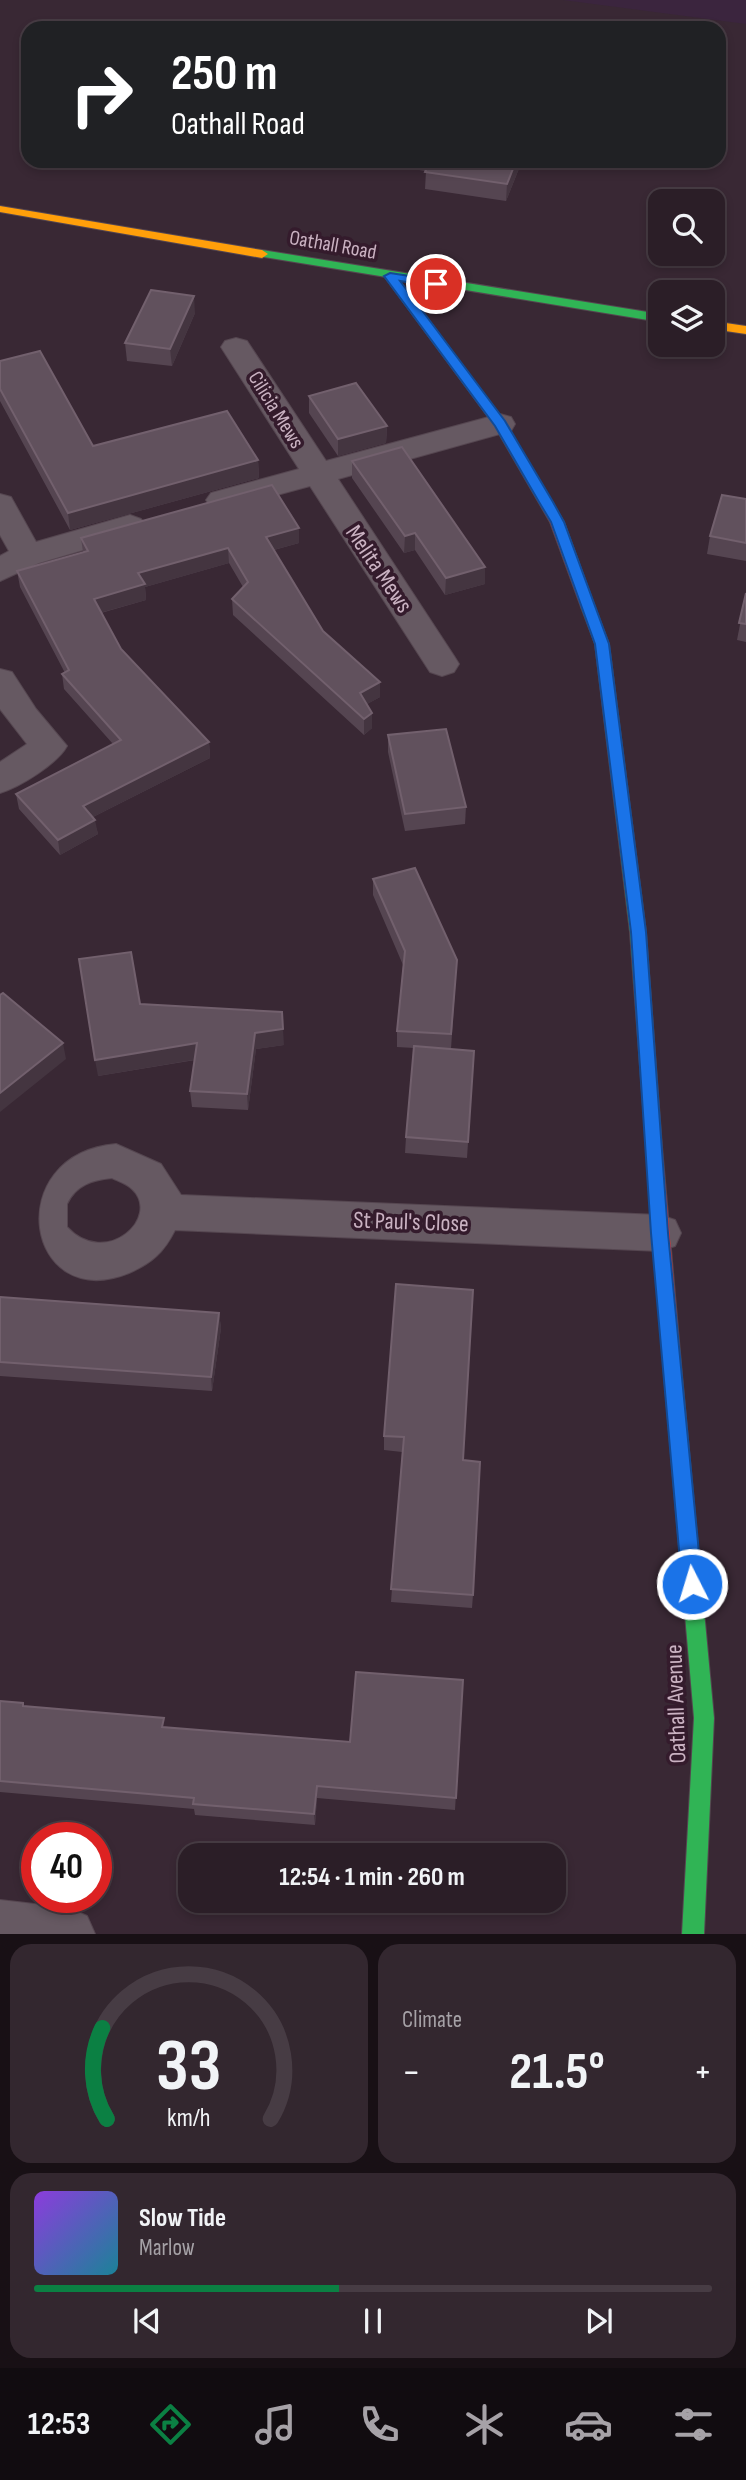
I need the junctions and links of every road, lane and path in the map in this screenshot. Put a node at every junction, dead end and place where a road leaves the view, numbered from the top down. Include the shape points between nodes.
1 (0, 209) edge
2 (390, 276) junction
3 (648, 316) edge
4 (725, 328) edge
5 (746, 331) edge
6 (236, 347) dead end
7 (500, 424) junction
8 (317, 474) junction
9 (0, 504) edge
10 (195, 508) edge
11 (156, 519) edge
12 (13, 562) edge
13 (442, 664) dead end
14 (0, 681) edge
15 (0, 780) edge
16 (163, 1212) dead end
17 (660, 1233) junction
18 (0, 1926) edge
19 (69, 1934) edge
20 (693, 1934) edge

1 - 2 street, Oathall Road
2 - 3 street, Oathall Road
2 - 7 street, Oathall Avenue
4 - 5 street
6 - 8 street, Cilicia Mews
7 - 8 street
7 - 17 street, Oathall Avenue via 557,522 602,644 638,932
8 - 10 street
8 - 13 street, Melita Mews
9 - 12 street
11 - 12 street
14 - 15 street via 49,746
16 - 17 street, St Paul's Close
17 - 20 street, Oathall Avenue via 704,1718
18 - 19 street

